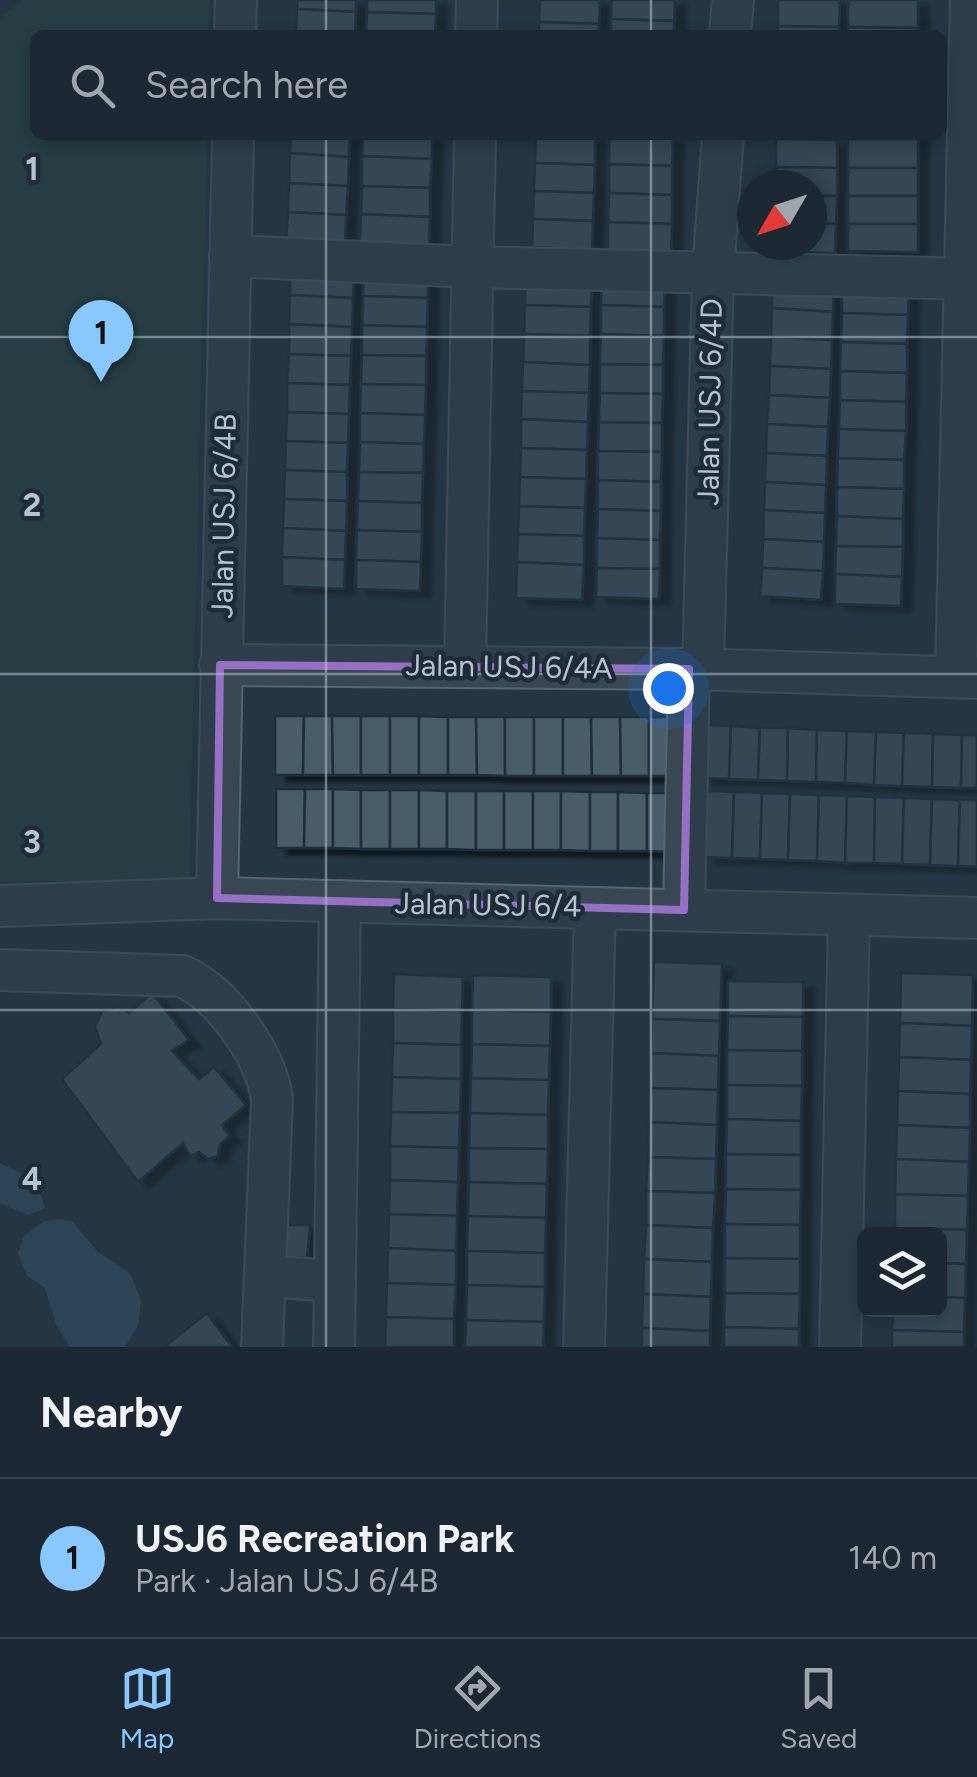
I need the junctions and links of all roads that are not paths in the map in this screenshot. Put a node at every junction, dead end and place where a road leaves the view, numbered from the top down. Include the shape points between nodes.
1 (236, 0) edge
2 (477, 0) edge
3 (733, 0) edge
4 (971, 0) edge
5 (235, 30) edge
6 (476, 30) edge
7 (730, 30) edge
8 (232, 140) edge
9 (474, 140) edge
10 (723, 140) edge
11 (230, 256) junction
12 (472, 267) junction
13 (713, 272) junction
14 (971, 279) edge
15 (220, 664) junction
16 (464, 667) junction
17 (696, 669) junction
18 (966, 677) edge
19 (217, 898) junction
20 (340, 901) junction
21 (0, 906) edge
22 (595, 908) junction
23 (684, 910) junction
24 (849, 915) junction
25 (977, 918) edge
26 (0, 970) edge
27 (268, 1207) junction
28 (336, 1207) junction
29 (265, 1276) junction
30 (335, 1280) junction
31 (262, 1347) edge
32 (334, 1347) edge
33 (584, 1347) edge
34 (840, 1347) edge

1 - 5 street
2 - 6 street
3 - 7 street
4 - 14 street
8 - 11 street, Jalan USJ 6/4B
9 - 12 street
10 - 13 street, Jalan USJ 6/4D
11 - 12 street
11 - 15 street, Jalan USJ 6/4B
12 - 13 street
12 - 16 street
13 - 14 street
13 - 17 street, Jalan USJ 6/4D
14 - 18 street
15 - 16 street, Jalan USJ 6/4A
15 - 19 street, Jalan USJ 6/4B
16 - 17 street, Jalan USJ 6/4A
17 - 18 street, Jalan USJ 6/4A
17 - 23 street, Jalan USJ 6/4D
19 - 20 street, Jalan USJ 6/4
19 - 21 street, Jalan USJ 6/4
20 - 22 street, Jalan USJ 6/4
20 - 28 street
22 - 23 street, Jalan USJ 6/4
22 - 33 street
23 - 24 street, Jalan USJ 6/4
24 - 25 street, Jalan USJ 6/4
24 - 34 street
26 - 27 street via 182,976 213,995 270,1080
27 - 28 street
27 - 29 street
28 - 30 street
29 - 30 street
29 - 31 street
30 - 32 street

